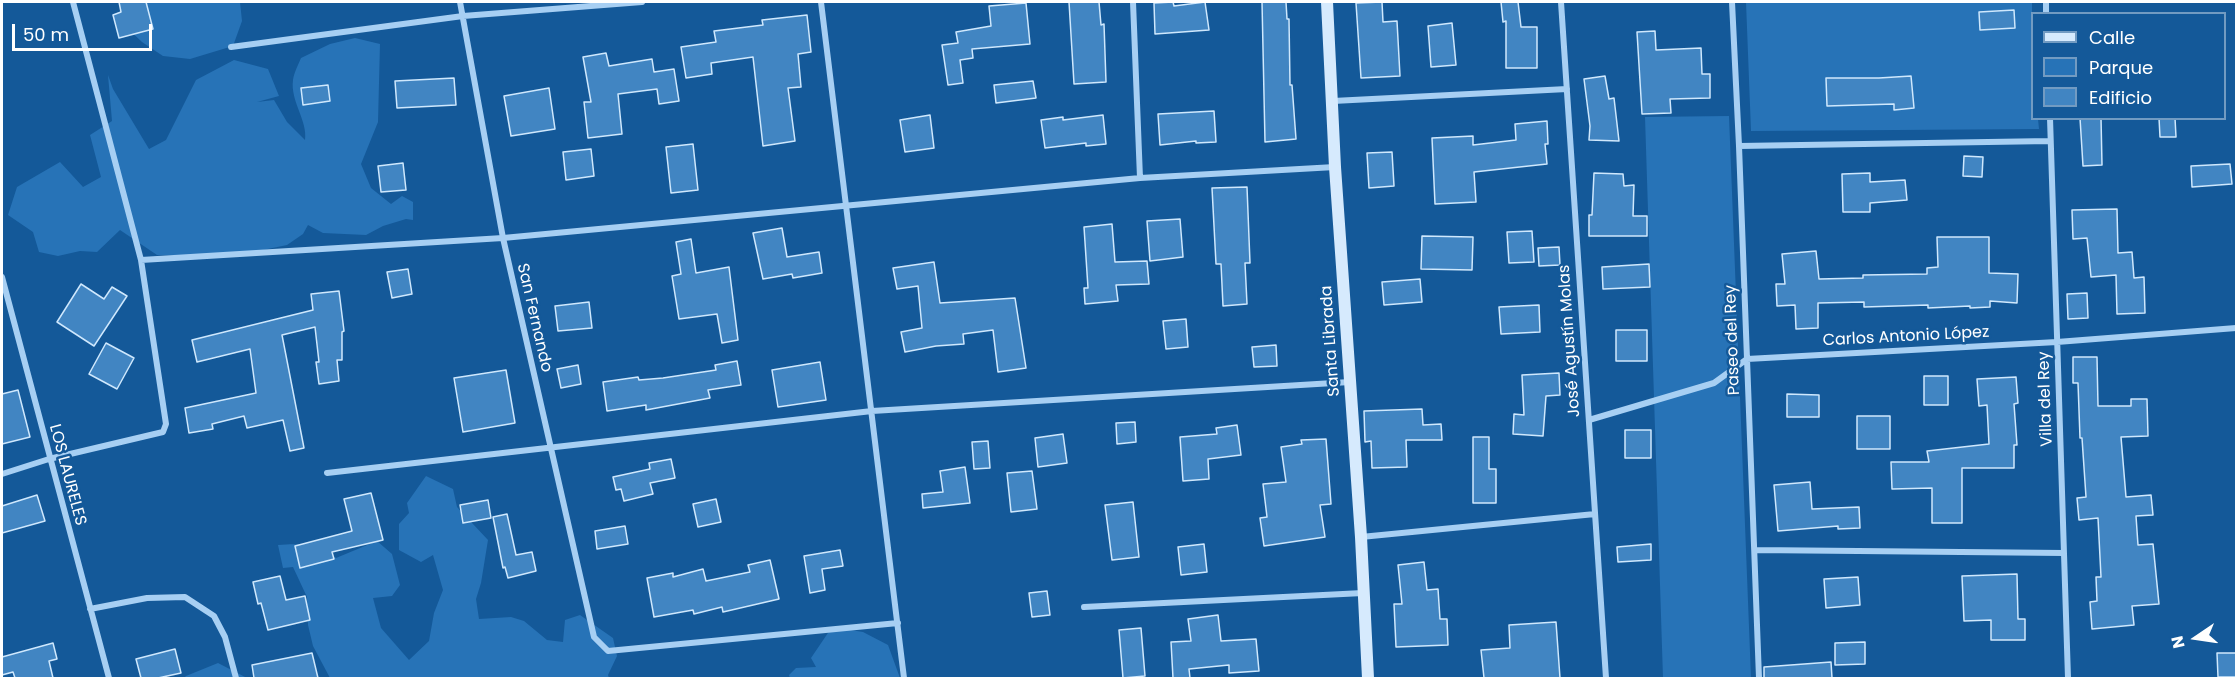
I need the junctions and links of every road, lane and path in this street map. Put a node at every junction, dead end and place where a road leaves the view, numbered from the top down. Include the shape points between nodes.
1 (73, 2) edge
2 (460, 2) edge
3 (642, 2) edge
4 (821, 2) edge
5 (1132, 2) edge
6 (1327, 2) edge
7 (1561, 2) edge
8 (1732, 2) edge
9 (463, 16) junction
10 (231, 47) dead end
11 (1567, 89) junction
12 (1333, 101) junction
13 (2050, 120) edge
14 (2050, 141) junction
15 (1739, 146) junction
16 (1335, 167) junction
17 (1140, 178) junction
18 (846, 205) junction
19 (503, 238) junction
20 (141, 260) junction
21 (2, 277) edge
22 (2236, 328) edge
23 (2057, 342) junction
24 (1747, 359) junction
25 (1350, 382) junction
26 (872, 411) junction
27 (1589, 420) junction
28 (549, 448) junction
29 (49, 459) junction
30 (327, 473) dead end
31 (2, 474) edge
32 (1595, 514) junction
33 (1361, 537) junction
34 (1755, 550) junction
35 (2064, 553) junction
36 (1363, 593) junction
37 (1084, 608) dead end
38 (90, 609) junction
39 (898, 623) junction
40 (109, 678) edge
41 (236, 678) edge
42 (904, 678) edge
43 (1368, 678) edge
44 (1606, 678) edge
45 (1758, 678) edge
46 (2068, 678) edge

1 - 20 street
2 - 9 street, San Fernando
3 - 9 street
4 - 18 street
5 - 17 street
6 - 12 street, Santa Librada
7 - 11 street, José Agustín Molas
8 - 15 street, Paseo del Rey
9 - 10 street
9 - 19 street, San Fernando
11 - 12 street
11 - 27 street, José Agustín Molas
12 - 16 street, Santa Librada
13 - 14 street, Villa del Rey
14 - 15 street
14 - 23 street, Villa del Rey
15 - 24 street, Paseo del Rey
16 - 17 street
16 - 25 street, Santa Librada
17 - 18 street
18 - 19 street
18 - 26 street
19 - 20 street
19 - 28 street, San Fernando
20 - 29 street via 166,417 163,432
21 - 29 street, LOS LAURELES
22 - 23 street, Carlos Antonio López
23 - 24 street, Carlos Antonio López
23 - 35 street, Villa del Rey
24 - 27 street via 1714,382
24 - 34 street, Paseo del Rey
25 - 26 street
25 - 33 street, Santa Librada
26 - 28 street
26 - 39 street
27 - 32 street, José Agustín Molas
28 - 30 street
28 - 39 street, San Fernando via 594,638 608,651
29 - 31 street
29 - 38 street, LOS LAURELES
32 - 33 street
32 - 44 street, José Agustín Molas
33 - 36 street, Santa Librada
34 - 35 street
34 - 45 street, Paseo del Rey
35 - 46 street, Villa del Rey
36 - 37 street
36 - 43 street, Santa Librada
38 - 40 street, LOS LAURELES
38 - 41 street via 147,598 185,597 214,616 225,637
39 - 42 street

